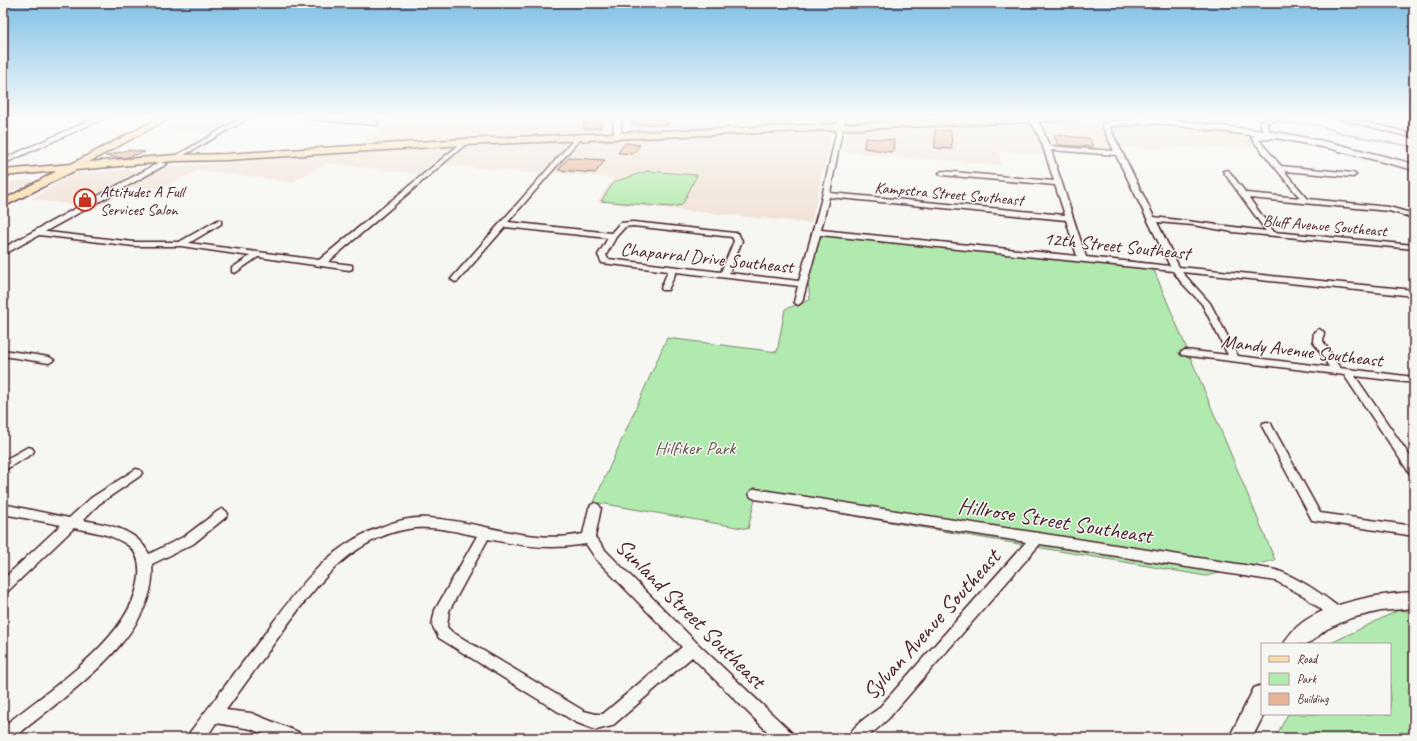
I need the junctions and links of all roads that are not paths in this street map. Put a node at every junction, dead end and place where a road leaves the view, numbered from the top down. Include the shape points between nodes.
1 (26, 152) edge
2 (102, 152) edge
3 (104, 152) edge
4 (186, 152) edge
5 (308, 152) edge
6 (454, 152) edge
7 (566, 152) edge
8 (835, 152) edge
9 (1048, 152) edge
10 (1098, 152) edge
11 (1265, 152) edge
12 (1354, 152) edge
13 (1118, 153) joint
14 (175, 158) junction
15 (202, 158) junction
16 (3, 162) edge
17 (117, 163) junction
18 (163, 164) junction
19 (1414, 167) edge
20 (1279, 168) junction
21 (69, 169) junction
22 (1226, 171) dead end
23 (3, 173) edge
24 (942, 173) dead end
25 (24, 175) junction
26 (1354, 175) dead end
27 (3, 177) edge
28 (1058, 182) junction
29 (826, 195) junction
30 (1244, 195) junction
31 (17, 197) junction
32 (1306, 201) junction
33 (3, 204) edge
34 (1414, 216) edge
35 (1069, 218) junction
36 (218, 222) dead end
37 (1152, 222) junction
38 (502, 224) junction
39 (816, 232) junction
40 (38, 233) junction
41 (1272, 234) junction
42 (613, 236) junction
43 (181, 244) junction
44 (1414, 247) edge
45 (3, 252) edge
46 (256, 255) junction
47 (1082, 258) junction
48 (322, 262) junction
49 (349, 267) dead end
50 (1176, 269) junction
51 (235, 270) dead end
52 (673, 270) junction
53 (724, 275) junction
54 (455, 279) dead end
55 (803, 284) junction
56 (665, 288) dead end
57 (1414, 293) edge
58 (798, 302) dead end
59 (1318, 332) dead end
60 (1185, 353) dead end
61 (8, 354) edge
62 (1235, 359) junction
63 (49, 360) dead end
64 (3, 361) edge
65 (1342, 372) junction
66 (1414, 380) edge
67 (1267, 426) dead end
68 (28, 451) dead end
69 (3, 467) edge
70 (1414, 470) edge
71 (136, 473) dead end
72 (755, 494) dead end
73 (595, 508) dead end
74 (3, 509) edge
75 (222, 514) dead end
76 (71, 523) junction
77 (1414, 531) edge
78 (485, 533) junction
79 (588, 538) junction
80 (1037, 538) junction
81 (146, 561) junction
82 (3, 587) edge
83 (1414, 600) edge
84 (1338, 614) junction
85 (1295, 643) edge
86 (692, 648) junction
87 (1261, 697) edge
88 (213, 715) junction
89 (3, 737) edge
90 (196, 738) edge
91 (292, 738) edge
92 (785, 738) edge
93 (856, 738) edge
94 (1240, 738) edge

1 - 16 street
2 - 21 main road
3 - 17 main road via 101,159
4 - 14 street
5 - 15 main road
6 - 48 street
7 - 38 street
8 - 29 street
9 - 28 street
10 - 13 street
11 - 20 street
12 - 19 main road
13 - 37 street
14 - 15 main road
14 - 17 main road
15 - 18 main road
17 - 21 main road
18 - 21 main road
18 - 40 street
20 - 26 street
20 - 32 street
21 - 23 main road
21 - 25 main road
21 - 31 main road
22 - 30 street
24 - 28 street
25 - 27 main road
25 - 31 main road via 30,181
28 - 35 street
29 - 35 street, Kampstra Street Southeast
29 - 39 street
30 - 32 street
30 - 41 street
31 - 33 main road
32 - 34 street via 1389,209
35 - 47 street
36 - 43 street
37 - 41 street, Bluff Avenue Southeast
37 - 50 street
38 - 42 street, Chaparral Drive Southeast
38 - 54 street
39 - 47 street, 12th Street Southeast
39 - 55 street
40 - 43 street via 134,244
40 - 45 street
41 - 44 street, Bluff Avenue Southeast
42 - 52 street, Chaparral Drive Southeast via 602,255 605,261
42 - 53 street via 623,225 633,224 735,235 738,240
43 - 46 street
46 - 48 street
46 - 51 street
47 - 50 street, 12th Street Southeast
48 - 49 street
50 - 57 street, 12th Street Southeast
50 - 62 street via 1206,302
52 - 53 street, Chaparral Drive Southeast
52 - 56 street
53 - 55 street, Chaparral Drive Southeast
55 - 58 street
59 - 65 street via 1318,341
60 - 62 street, Mandy Avenue Southeast
61 - 63 street
61 - 64 street
62 - 65 street, Mandy Avenue Southeast
65 - 66 street, Mandy Avenue Southeast
65 - 70 street
67 - 77 street via 1316,517
68 - 69 street
71 - 76 street via 106,492
72 - 80 street, Hillrose Street Southeast
73 - 79 street, Sunland Street Southeast
74 - 76 street
75 - 81 street via 188,540
76 - 81 street via 122,535 134,542
76 - 82 street
78 - 79 street via 554,544
78 - 86 street via 442,610 438,621 440,630 447,637 580,717 596,722 606,721
78 - 88 street via 439,524 410,524 379,533 340,555 309,585
79 - 86 street, Sunland Street Southeast via 601,555
80 - 84 street, Hillrose Street Southeast via 1276,576 1307,589
80 - 93 street, Sylvan Avenue Southeast via 883,714
81 - 89 street via 140,599 114,641 88,668
83 - 84 main road via 1374,603 1347,609
84 - 85 main road via 1319,623
86 - 92 street, Sunland Street Southeast
87 - 94 main road
88 - 90 street
88 - 91 street via 251,721

